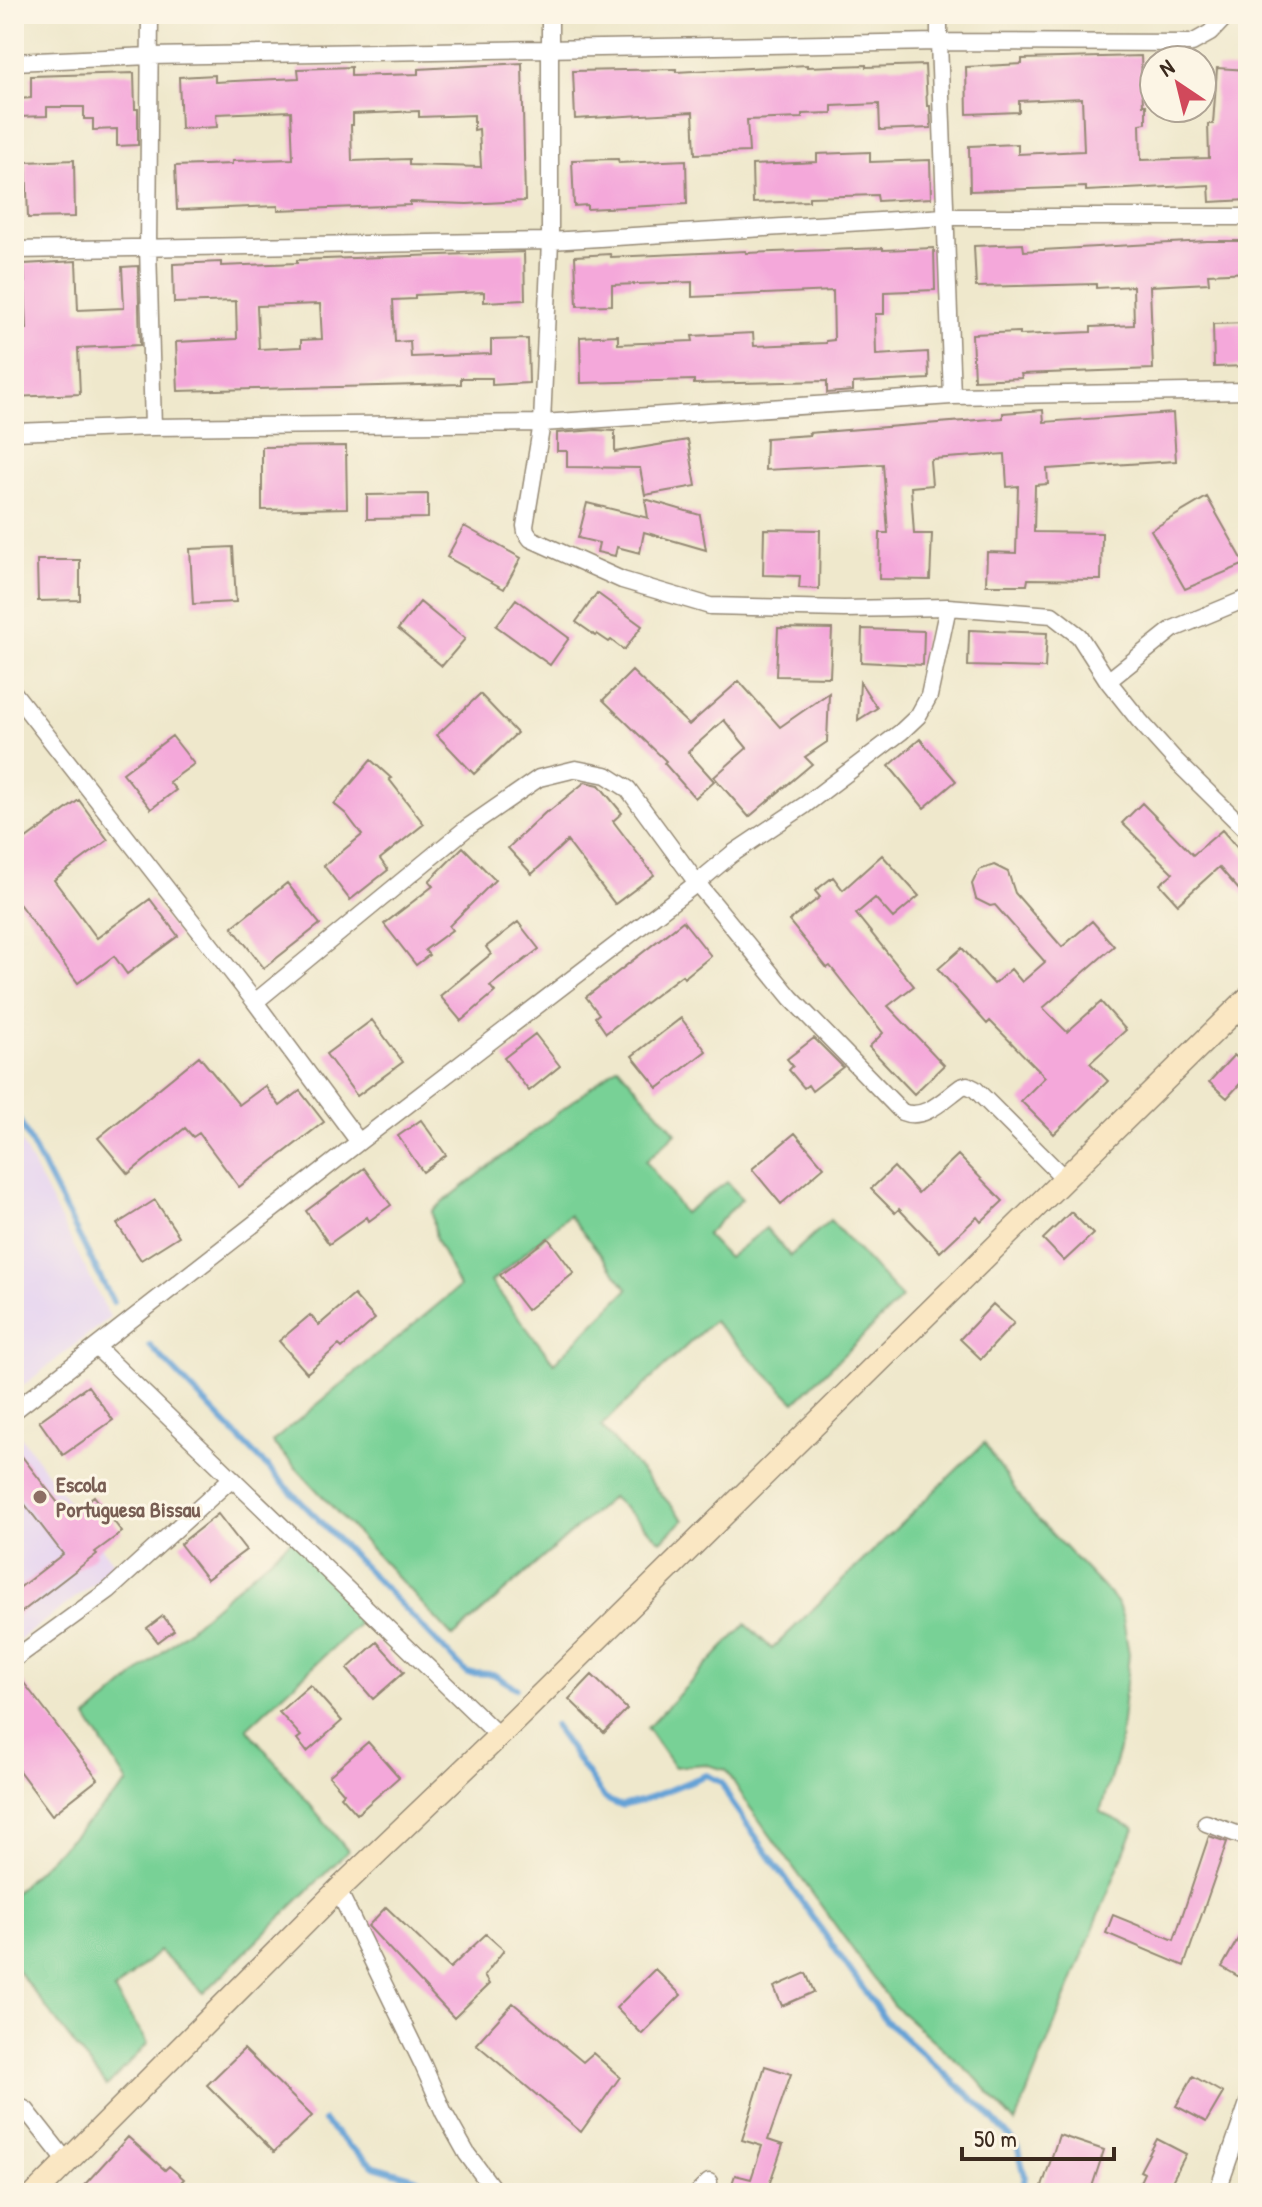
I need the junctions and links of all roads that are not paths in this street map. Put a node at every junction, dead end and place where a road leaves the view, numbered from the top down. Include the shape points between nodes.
1 (150, 14) edge
2 (550, 14) edge
3 (939, 14) edge
4 (1228, 14) edge
5 (939, 42) junction
6 (550, 49) junction
7 (150, 56) junction
8 (14, 62) edge
9 (945, 217) junction
10 (1248, 217) edge
11 (550, 241) junction
12 (148, 247) junction
13 (14, 250) edge
14 (1248, 391) edge
15 (952, 396) junction
16 (542, 423) junction
17 (153, 427) junction
18 (14, 432) edge
19 (1248, 598) edge
20 (948, 607) junction
21 (1108, 681) junction
22 (14, 693) edge
23 (1248, 832) edge
24 (697, 883) junction
25 (1248, 998) edge
26 (255, 1002) junction
27 (359, 1142) junction
28 (1064, 1178) junction
29 (96, 1347) junction
30 (14, 1411) edge
31 (232, 1478) junction
32 (14, 1659) edge
33 (499, 1736) junction
34 (1206, 1823) dead end
35 (1248, 1838) edge
36 (338, 1890) junction
37 (1248, 2103) edge
38 (14, 2104) edge
39 (67, 2162) junction
40 (36, 2193) edge
41 (496, 2193) edge
42 (1217, 2193) edge

1 - 7 street
2 - 6 street
3 - 5 street
4 - 5 street via 1192,43
5 - 6 street
5 - 9 street
6 - 7 street
6 - 11 street
7 - 8 street
7 - 12 street
9 - 10 street
9 - 11 street
9 - 15 street
11 - 12 street
11 - 16 street
12 - 13 street
12 - 17 street
14 - 15 street
15 - 16 street
16 - 17 street
16 - 20 street via 525,526 531,539 622,580 710,606
17 - 18 street
19 - 21 street via 1173,629
20 - 21 street via 1052,615 1079,636
20 - 24 street via 929,696 918,716
21 - 23 street via 1176,761
22 - 26 street
24 - 26 street via 628,789 606,775 576,769 539,778 468,827
24 - 27 street
24 - 28 street via 791,998 902,1112 921,1115 967,1085
25 - 28 main road
26 - 27 street
27 - 29 street
28 - 33 main road
29 - 30 street
29 - 31 street
31 - 32 street via 109,1590
31 - 33 street
33 - 36 main road
34 - 35 street
36 - 39 main road
36 - 41 street via 444,2113
37 - 42 street
38 - 39 street via 26,2110
39 - 40 main road

